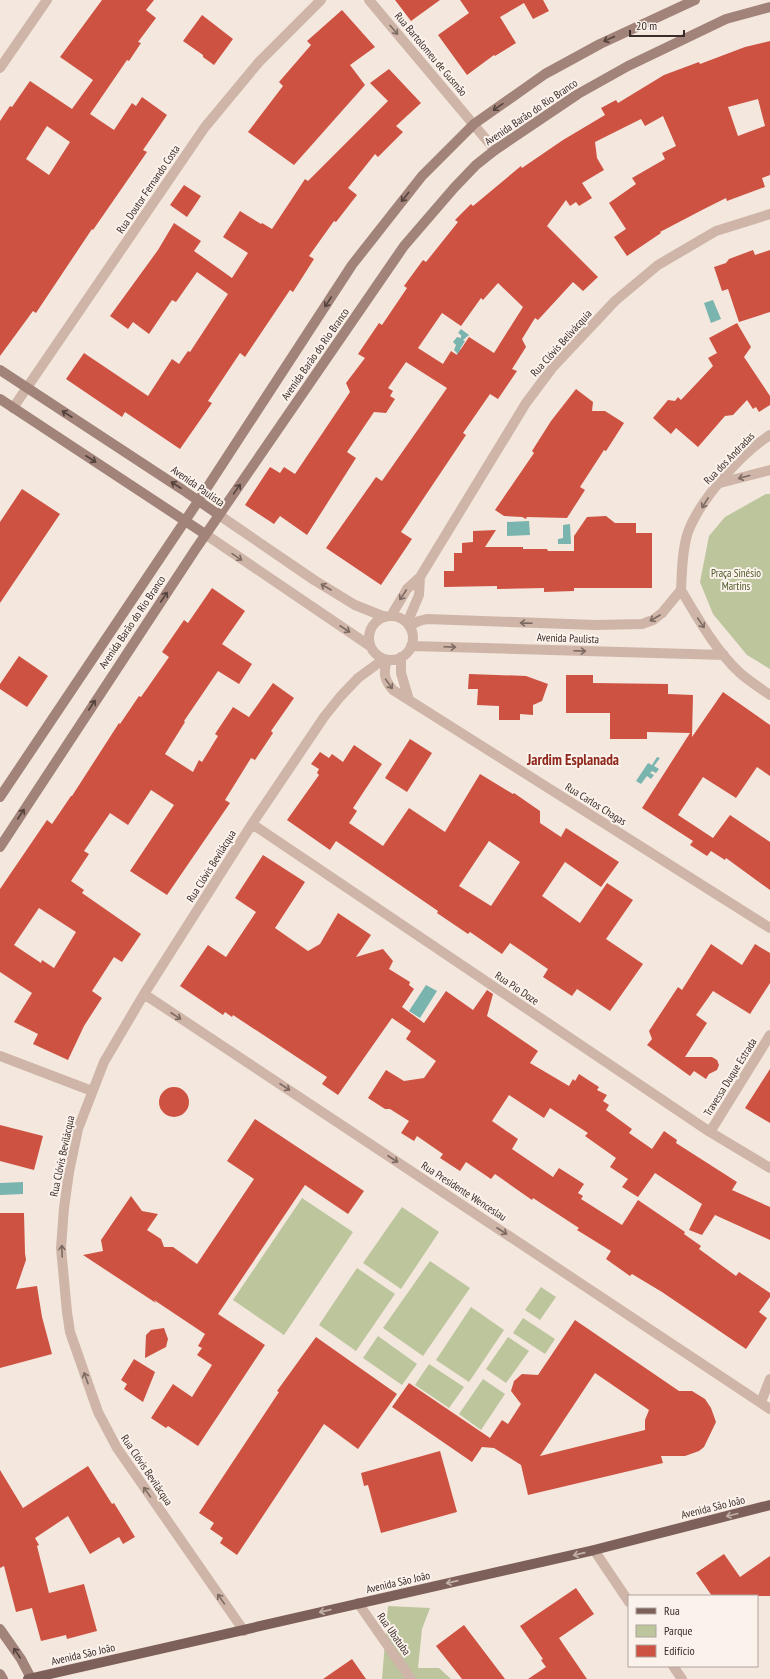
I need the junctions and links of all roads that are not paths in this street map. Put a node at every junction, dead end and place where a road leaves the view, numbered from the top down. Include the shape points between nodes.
1 (47, 0) edge
2 (321, 0) edge
3 (369, 0) edge
4 (695, 0) edge
5 (770, 7) edge
6 (0, 68) edge
7 (474, 124) junction
8 (495, 150) junction
9 (770, 214) edge
10 (0, 370) edge
11 (27, 387) junction
12 (0, 399) edge
13 (13, 408) junction
14 (770, 435) edge
15 (770, 470) edge
16 (719, 484) junction
17 (198, 500) junction
18 (219, 515) junction
19 (184, 521) junction
20 (205, 534) junction
21 (420, 577) junction
22 (681, 590) junction
23 (388, 617) junction
24 (408, 625) junction
25 (370, 646) junction
26 (411, 646) junction
27 (724, 655) junction
28 (401, 657) junction
29 (386, 659) junction
30 (770, 695) edge
31 (409, 700) junction
32 (0, 797) edge
33 (252, 824) junction
34 (0, 847) edge
35 (770, 928) edge
36 (144, 994) junction
37 (770, 1035) edge
38 (0, 1056) edge
39 (92, 1091) junction
40 (710, 1132) junction
41 (770, 1168) edge
42 (770, 1379) edge
43 (761, 1402) junction
44 (770, 1409) edge
45 (770, 1505) edge
46 (594, 1550) junction
47 (628, 1601) edge
48 (358, 1603) junction
49 (0, 1629) edge
50 (244, 1631) junction
51 (674, 1667) edge
52 (72, 1669) junction
53 (0, 1674) edge
54 (3, 1679) edge
55 (30, 1679) edge
56 (64, 1679) edge
57 (411, 1679) edge
58 (682, 1679) edge

1 - 6 street
2 - 11 street, Rua Doutor Fernando Costa via 259,62 205,127
3 -> 7 street, Rua Bartolomeu de Gusmão
4 -> 7 main road, Avenida Barão do Rio Branco via 600,44 545,74
5 - 8 main road, Avenida Barão do Rio Branco via 726,19 628,66 578,94
7 - 8 street, Rua Bartolomeu de Gusmão
7 -> 17 main road, Avenida Barão do Rio Branco via 422,176 352,265
18 -> 8 main road, Avenida Barão do Rio Branco via 404,246 454,188
9 - 21 street, Rua Clóvis Belivácquia via 716,231 658,265 615,301 553,367 526,403
10 - 11 main road, Avenida Paulista
11 - 13 street, Rua Doutor Fernando Costa
17 -> 11 main road, Avenida Paulista
12 - 13 main road
13 -> 19 main road
14 - 16 street, Rua dos Andradas via 742,459
15 -> 16 street
16 -> 22 street, Rua dos Andradas via 706,500 689,532 685,546
17 - 18 main road, Avenida Paulista
17 - 19 main road, Avenida Barão do Rio Branco
18 - 20 main road, Avenida Barão do Rio Branco
23 -> 18 street, Avenida Paulista via 355,605
19 - 20 main road
19 - 32 main road, Avenida Barão do Rio Branco
20 -> 25 street
34 -> 20 main road, Avenida Barão do Rio Branco
21 -> 23 street, Rua Clóvis Belivácquia via 407,589
21 - 24 street, Rua Clóvis Belivácquia via 419,595
22 -> 24 street, Avenida Paulista via 662,614 642,624 596,625 427,619
22 -> 27 street
23 - 24 street via 397,617
23 - 25 street via 379,620 371,628
24 - 26 street
25 - 29 street via 378,656
26 -> 27 street, Avenida Paulista
26 - 28 street
27 - 30 street via 740,672
28 - 29 street via 394,660
28 - 31 street via 401,674
29 -> 31 street, Rua Carlos Chagas via 384,675 388,685
29 - 33 street, Rua Clóvis Bevilácqua via 358,678 340,697
31 - 35 street, Rua Carlos Chagas
33 - 36 street, Rua Clóvis Bevilácqua
33 - 40 street, Rua Pio Doze
36 - 39 street, Rua Clóvis Bevilácqua via 104,1062
36 -> 43 street, Rua Presidente Wenceslau
37 - 40 street, Travessa Duque Estrada
38 - 39 street
50 -> 39 street, Rua Clóvis Bevilácqua via 117,1448 98,1412 70,1332 61,1248 64,1208 78,1129
40 - 41 street, Rua Pio Doze
42 - 43 street
43 - 44 street, Rua Presidente Wenceslau
45 -> 46 main road, Avenida São João
46 - 47 street
46 -> 48 main road, Avenida São João
48 -> 50 main road, Avenida São João
48 - 57 street, Rua Ubatuba
55 -> 49 main road via 21,1659
50 - 52 main road, Avenida São João
51 - 58 street
52 - 55 main road, Avenida São João
52 - 56 main road
53 - 54 main road

